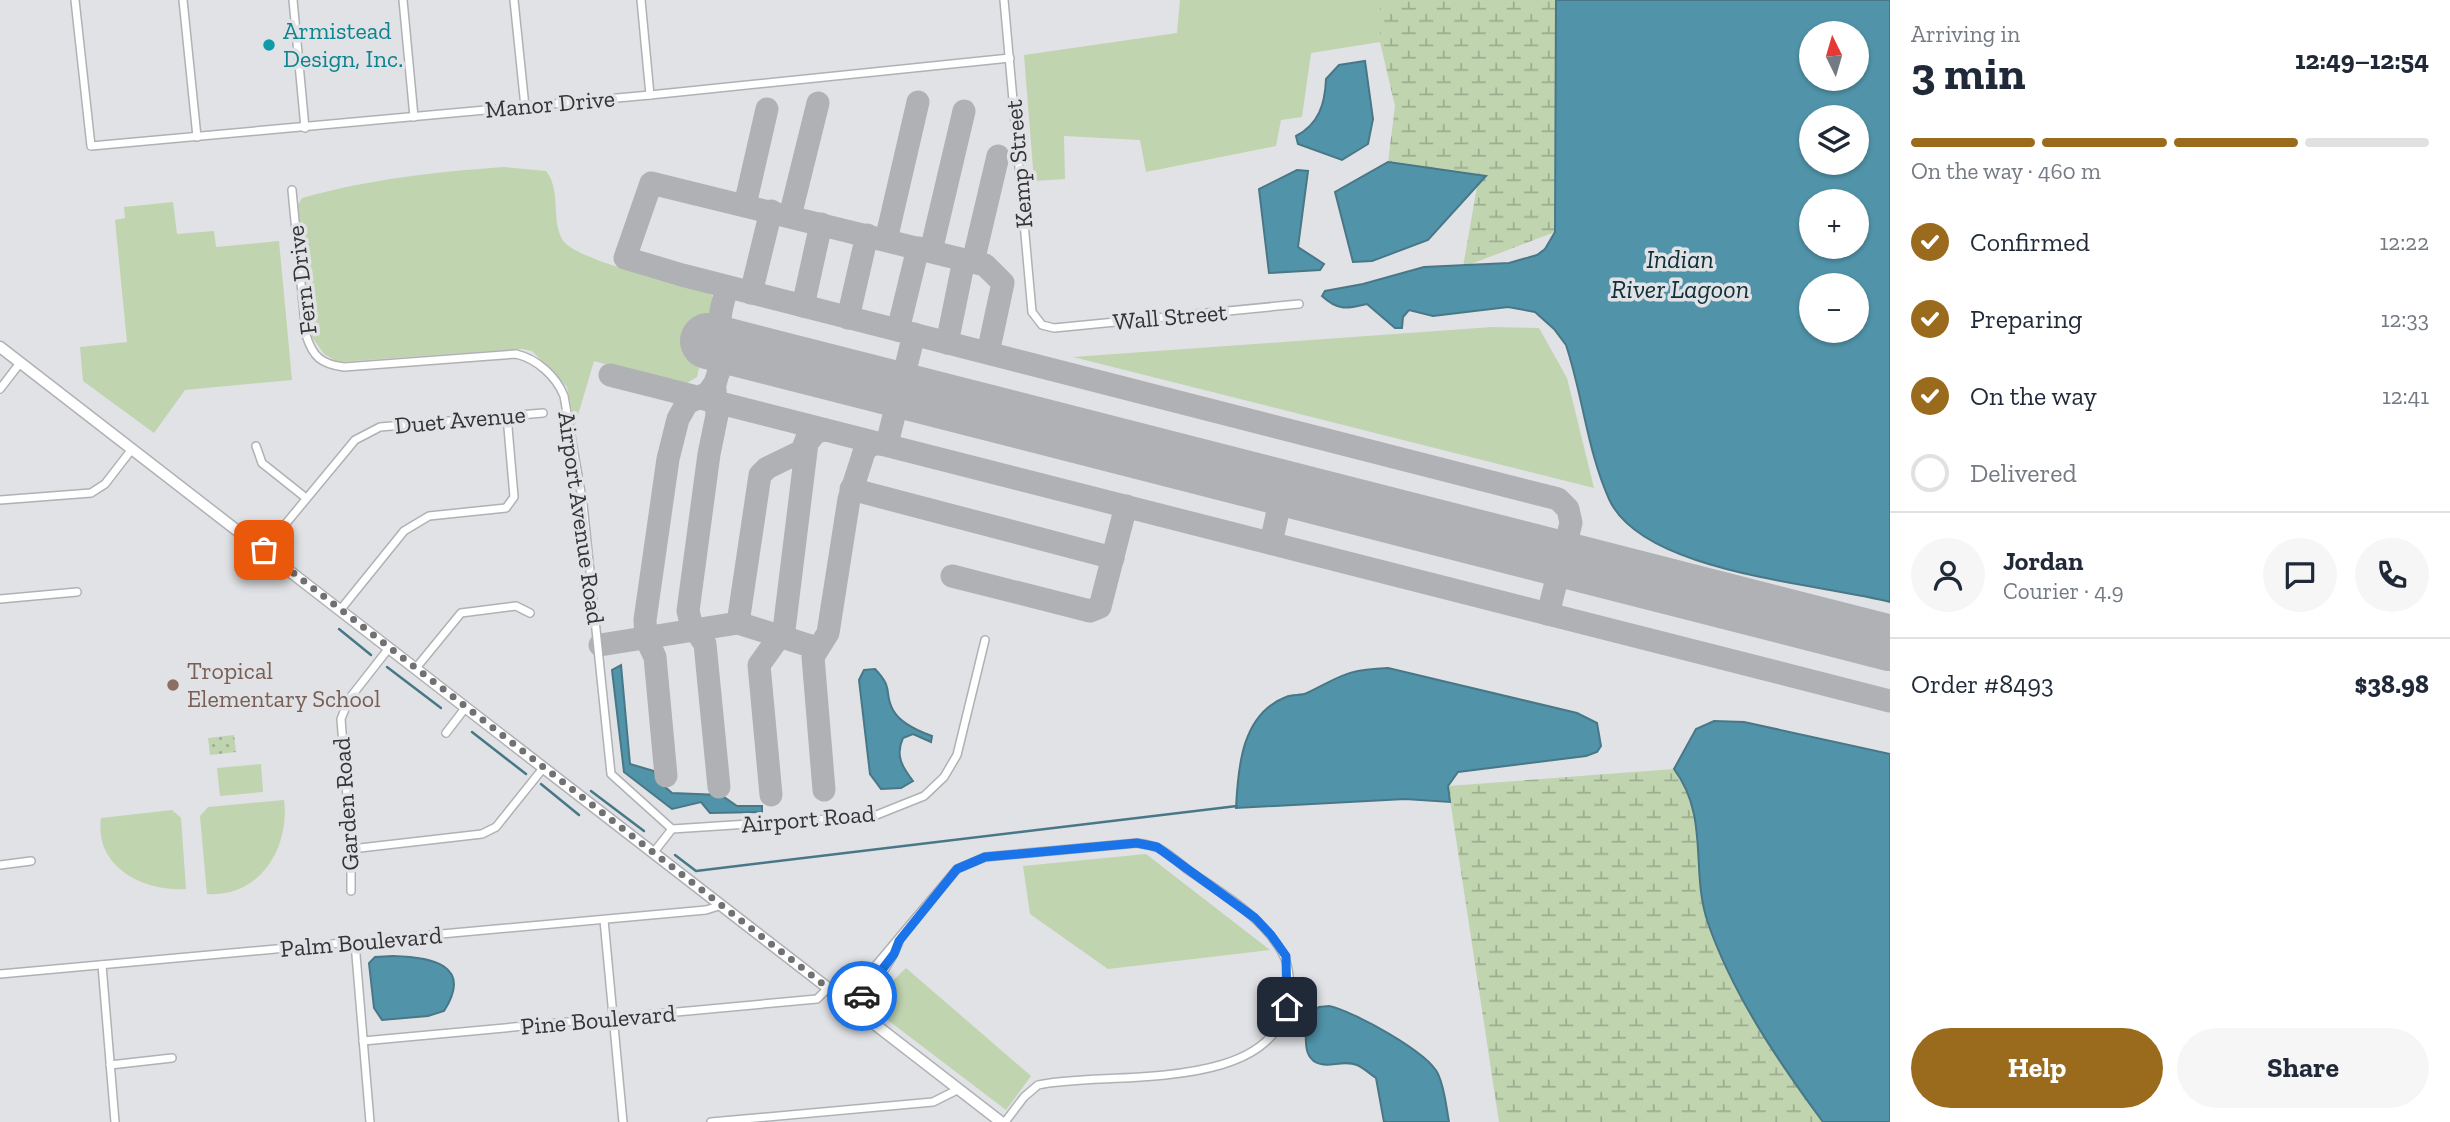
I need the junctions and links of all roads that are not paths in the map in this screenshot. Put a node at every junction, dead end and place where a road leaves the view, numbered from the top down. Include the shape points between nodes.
1 (75, 0) edge
2 (183, 0) edge
3 (293, 0) edge
4 (403, 0) edge
5 (514, 0) edge
6 (641, 0) edge
7 (1004, 0) edge
8 (1010, 58) junction
9 (650, 95) junction
10 (525, 107) junction
11 (414, 117) junction
12 (305, 128) junction
13 (197, 137) junction
14 (292, 190) dead end
15 (1299, 304) dead end
16 (1042, 325) joint
17 (0, 347) edge
18 (20, 363) junction
19 (324, 365) joint
20 (0, 389) edge
21 (543, 413) dead end
22 (506, 416) junction
23 (256, 446) dead end
24 (132, 449) junction
25 (306, 498) junction
26 (0, 500) edge
27 (264, 550) junction
28 (77, 592) dead end
29 (0, 599) edge
30 (341, 609) junction
31 (530, 613) dead end
32 (985, 640) dead end
33 (389, 648) junction
34 (416, 668) junction
35 (466, 707) junction
36 (446, 733) dead end
37 (544, 768) junction
38 (672, 828) junction
39 (351, 849) junction
40 (654, 852) junction
41 (31, 862) dead end
42 (0, 864) edge
43 (351, 891) dead end
44 (722, 905) junction
45 (604, 920) junction
46 (355, 943) junction
47 (102, 965) junction
48 (0, 974) edge
49 (828, 988) junction
50 (852, 1003) junction
51 (613, 1018) junction
52 (363, 1041) junction
53 (172, 1058) dead end
54 (110, 1065) junction
55 (959, 1088) junction
56 (115, 1122) edge
57 (370, 1122) edge
58 (623, 1122) edge
59 (710, 1122) edge
60 (1003, 1122) edge

1 - 13 street, Manor Drive via 90,146
2 - 13 street
3 - 12 street
4 - 11 street
5 - 10 street
6 - 9 street
7 - 8 street, Kemp Street
8 - 9 street, Manor Drive
8 - 16 street, Kemp Street via 1032,312
9 - 10 street, Manor Drive
10 - 11 street, Manor Drive
11 - 12 street, Manor Drive
12 - 13 street, Manor Drive
14 - 19 street, Fern Drive via 306,335 311,351
15 - 16 street, Wall Street via 1054,328
17 - 18 main road
18 - 20 street
18 - 24 main road
19 - 38 street, Airport Avenue Road via 516,354 530,358 559,383 583,504 611,774
21 - 22 street, Duet Avenue
22 - 25 street, Duet Avenue via 380,427 355,440
22 - 30 street via 514,497 506,509 429,516 404,531
23 - 25 street via 262,463
24 - 26 street via 105,484 91,492
24 - 27 main road
25 - 27 street, Duet Avenue
27 - 30 main road
28 - 29 street
30 - 33 main road
31 - 34 street via 516,606 461,613
32 - 38 street, Airport Road via 957,755 944,777 924,796 874,816
33 - 34 main road
33 - 39 street, Garden Road via 349,699 341,719
34 - 35 main road
35 - 36 street
35 - 37 main road
37 - 39 street via 496,827 482,834
37 - 40 main road
38 - 40 street
39 - 43 street, Garden Road
40 - 44 main road
41 - 42 street
44 - 45 street, Palm Boulevard
44 - 49 main road
45 - 46 street, Palm Boulevard
45 - 51 street
46 - 47 street, Palm Boulevard
46 - 52 street
47 - 48 street, Palm Boulevard
47 - 54 street
49 - 50 main road
49 - 51 street, Pine Boulevard via 817,999
50 - 55 main road
50 - 60 street via 864,995 899,941 957,869 985,857 1137,843 1157,847 1255,918 1282,948 1289,982 1287,1007 1273,1032 1248,1052 1219,1065 1168,1076 1038,1085
51 - 52 street, Pine Boulevard
51 - 58 street
52 - 57 street
53 - 54 street
54 - 56 street
55 - 59 street via 933,1102
55 - 60 main road

